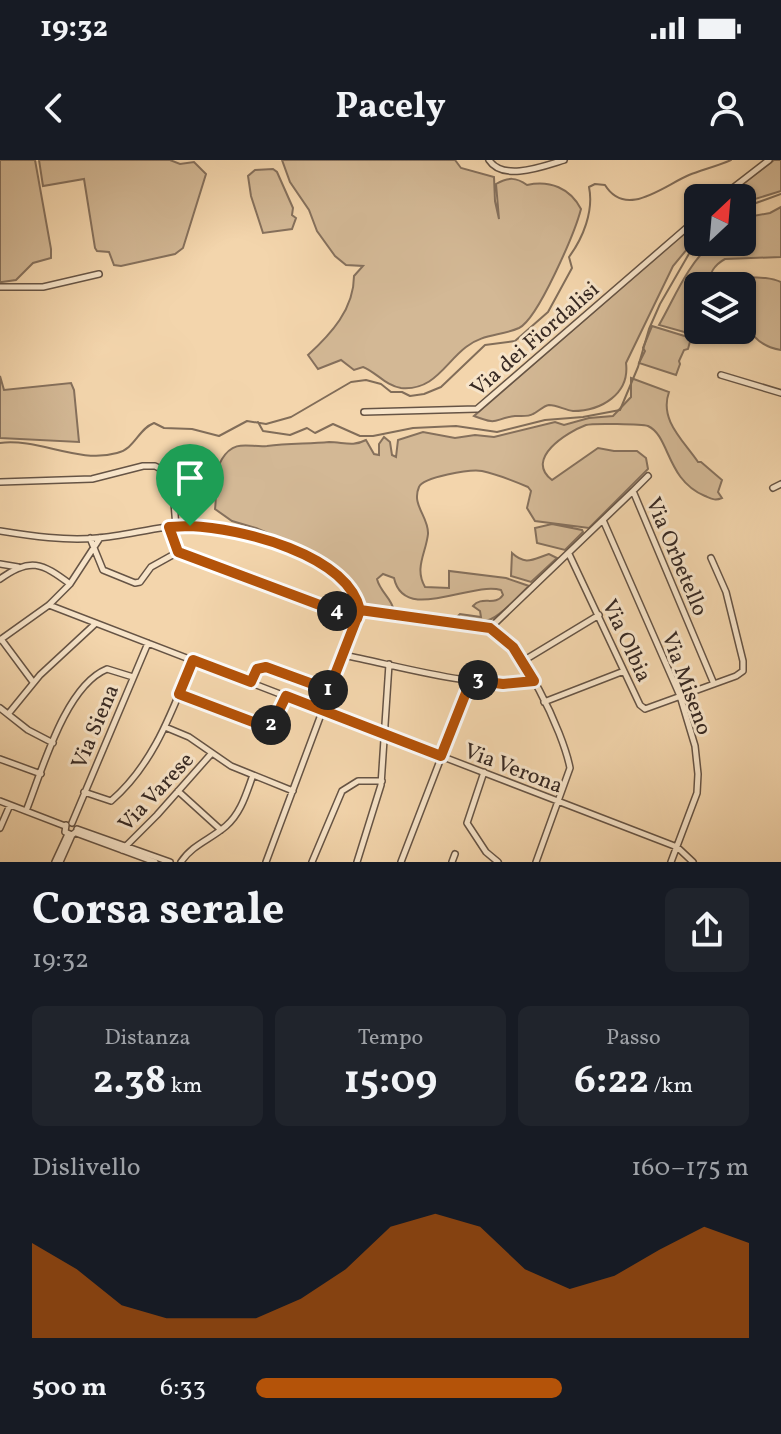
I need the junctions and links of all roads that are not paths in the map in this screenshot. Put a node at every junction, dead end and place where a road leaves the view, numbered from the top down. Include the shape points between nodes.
1 (489, 160) edge
2 (564, 160) edge
3 (769, 160) edge
4 (738, 184) edge
5 (684, 230) edge
6 (99, 274) dead end
7 (0, 287) edge
8 (721, 375) dead end
9 (781, 393) edge
10 (364, 412) dead end
11 (648, 476) dead end
12 (0, 482) edge
13 (781, 484) edge
14 (773, 488) dead end
15 (633, 491) junction
16 (603, 520) junction
17 (172, 527) junction
18 (0, 531) edge
19 (90, 538) junction
20 (100, 538) junction
21 (94, 548) junction
22 (178, 552) junction
23 (569, 554) junction
24 (711, 558) dead end
25 (0, 564) edge
26 (19, 567) junction
27 (0, 579) edge
28 (70, 584) junction
29 (49, 605) junction
30 (360, 610) junction
31 (599, 615) junction
32 (357, 619) junction
33 (95, 624) junction
34 (490, 628) junction
35 (0, 639) edge
36 (148, 643) junction
37 (343, 655) junction
38 (193, 660) junction
39 (523, 661) junction
40 (389, 664) junction
41 (624, 671) junction
42 (133, 677) junction
43 (471, 680) junction
44 (534, 681) junction
45 (33, 682) junction
46 (251, 682) junction
47 (714, 684) junction
48 (329, 690) junction
49 (179, 694) junction
50 (286, 696) junction
51 (680, 696) junction
52 (544, 702) junction
53 (0, 708) edge
54 (323, 710) junction
55 (9, 713) junction
56 (165, 727) junction
57 (386, 734) junction
58 (53, 743) junction
59 (211, 754) junction
60 (441, 756) junction
61 (0, 759) edge
62 (484, 772) junction
63 (41, 774) junction
64 (253, 775) junction
65 (382, 781) junction
66 (178, 791) junction
67 (293, 791) junction
68 (84, 792) junction
69 (0, 801) edge
70 (560, 801) junction
71 (10, 805) junction
72 (26, 811) junction
73 (72, 823) junction
74 (65, 826) junction
75 (0, 828) edge
76 (221, 830) junction
77 (73, 833) junction
78 (677, 847) junction
79 (124, 848) junction
80 (455, 854) dead end
81 (157, 861) edge
82 (58, 862) edge
83 (170, 862) edge
84 (181, 862) edge
85 (266, 862) edge
86 (312, 862) edge
87 (357, 862) edge
88 (401, 862) edge
89 (452, 862) edge
90 (498, 862) edge
91 (536, 862) edge
92 (671, 862) edge
93 (693, 862) edge

1 - 2 street via 513,171
3 - 4 street
5 - 10 street, Via dei Fiordalisi via 477,409
6 - 7 street via 43,287
8 - 9 street
11 - 15 street
12 - 17 street via 95,479 155,466 172,478
13 - 14 street
15 - 16 street, Via Orbetello
15 - 47 street, Via Orbetello
16 - 23 street, Via Orbetello
16 - 51 street, Via Miseno
17 - 20 street
17 - 22 street
17 - 30 street via 234,532 299,552 344,583
18 - 19 street
19 - 20 street
19 - 21 street
20 - 21 street
21 - 22 street via 103,570 137,583 152,566
21 - 28 street
22 - 32 street
23 - 31 street, Via Olbia
23 - 34 street, Via Orbetello
24 - 47 street, Via Olbia via 726,592 744,666 736,676
25 - 26 street
26 - 27 street
26 - 28 street via 45,566
28 - 29 street
29 - 33 street, Via Verona
29 - 35 street
30 - 32 street
30 - 34 street
31 - 39 street
31 - 41 street, Via Olbia
32 - 37 street
33 - 36 street, Via Verona
33 - 45 street
34 - 39 street
35 - 45 street
36 - 38 street, Via Verona
36 - 42 street, Via Siena
37 - 40 street
37 - 48 street
38 - 46 street, Via Verona
38 - 49 street
39 - 44 street
40 - 43 street
40 - 57 street
41 - 51 street, Via Olbia via 643,708
41 - 52 street
42 - 58 street via 108,669 90,679
42 - 68 street, Via Siena
43 - 44 street
43 - 60 street
44 - 52 street
45 - 55 street
46 - 48 street via 257,669 266,667
46 - 50 street, Via Verona
47 - 51 street, Via Olbia
48 - 54 street
49 - 50 street via 266,727
49 - 56 street
50 - 54 street, Via Verona
51 - 78 street, Via Miseno via 695,746 698,783
52 - 70 street via 569,763
53 - 55 street
54 - 57 street, Via Verona
54 - 67 street
55 - 58 street
56 - 59 street
56 - 68 street via 151,755 112,800
57 - 60 street, Via Verona
57 - 65 street
58 - 63 street
59 - 64 street
59 - 66 street, Via Varese
60 - 62 street, Via Verona
60 - 88 street
61 - 63 street
62 - 70 street, Via Verona
62 - 90 street via 467,823
63 - 72 street
64 - 67 street
64 - 76 street via 241,807
65 - 86 street via 355,782 342,791
65 - 87 street
66 - 76 street
66 - 79 street, Via Varese
67 - 85 street
68 - 73 street, Via Siena
69 - 71 street
70 - 78 street, Via Verona
70 - 91 street
71 - 72 street
71 - 75 street
72 - 74 street
73 - 74 street
73 - 77 street
74 - 77 street
76 - 84 street
77 - 79 street
77 - 82 street
78 - 92 street, Via Miseno
78 - 93 street, Via Verona
79 - 81 street
80 - 89 street
81 - 83 street

